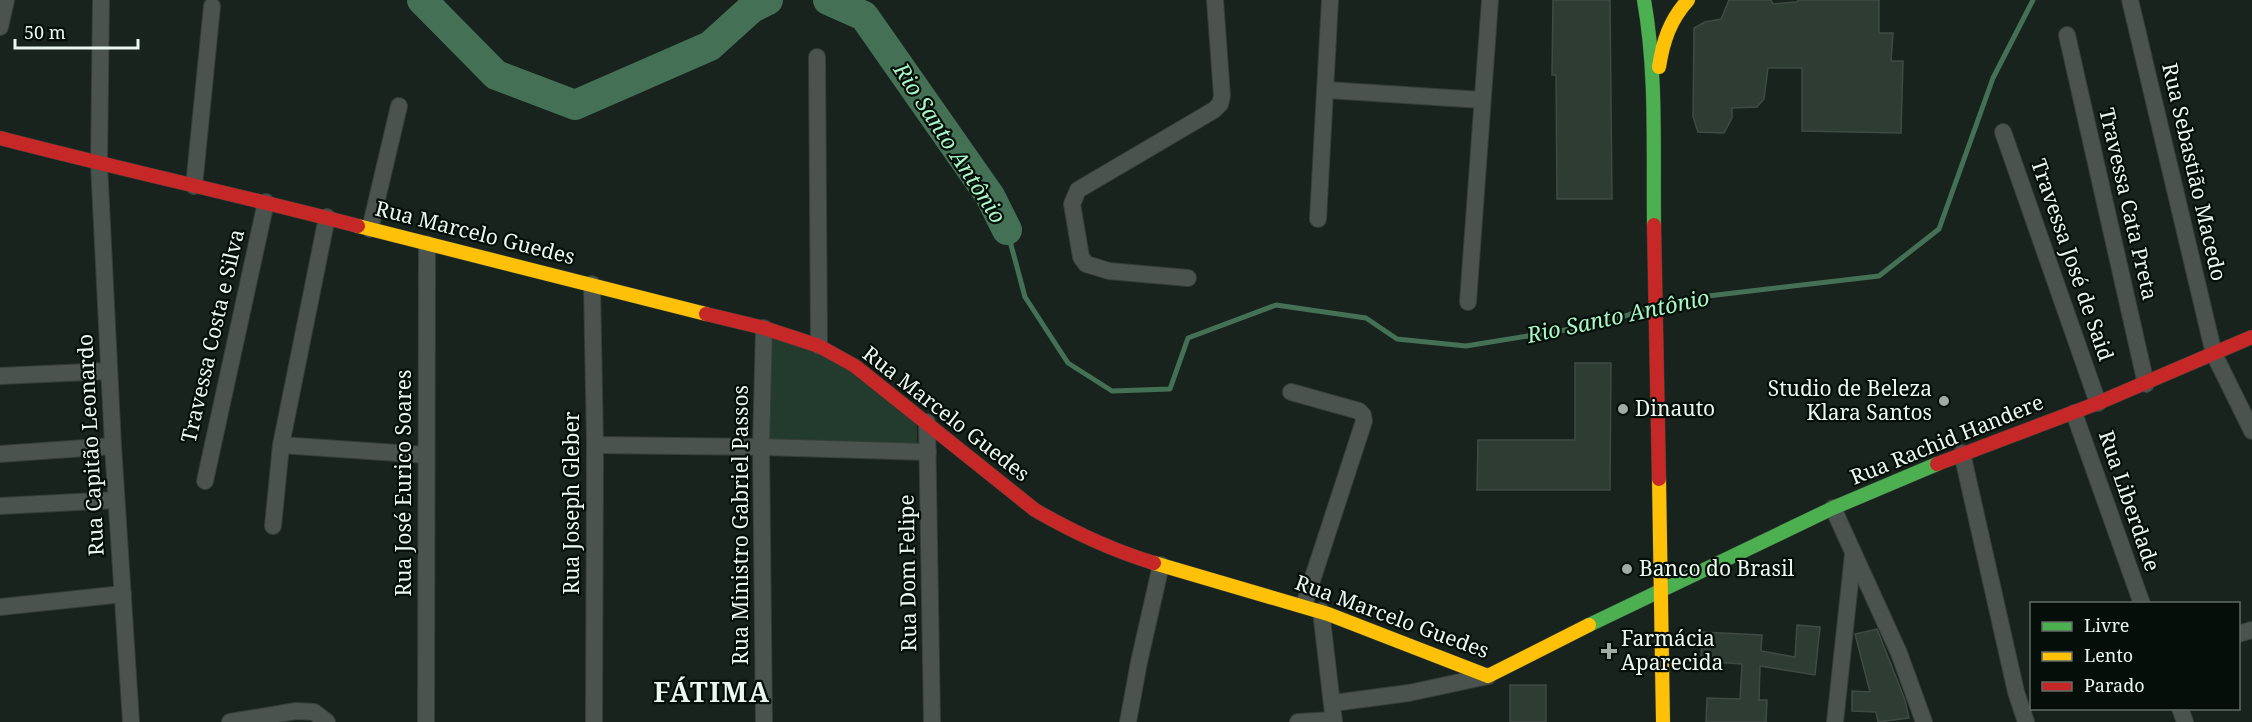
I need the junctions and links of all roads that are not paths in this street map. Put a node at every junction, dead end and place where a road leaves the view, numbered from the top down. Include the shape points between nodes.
1 (6, 0) edge
2 (101, 0) edge
3 (1215, 0) edge
4 (1330, 0) edge
5 (1490, 0) edge
6 (1644, 0) edge
7 (1688, 0) edge
8 (2130, 0) edge
9 (212, 6) dead end
10 (0, 27) edge
11 (2067, 35) dead end
12 (816, 57) dead end
13 (1327, 90) junction
14 (1482, 100) junction
15 (1653, 100) junction
16 (399, 106) dead end
17 (2003, 132) dead end
18 (0, 138) edge
19 (99, 164) junction
20 (194, 186) junction
21 (266, 202) junction
22 (327, 217) junction
23 (1318, 219) dead end
24 (370, 229) junction
25 (427, 244) junction
26 (1188, 278) dead end
27 (592, 284) junction
28 (1468, 302) dead end
29 (764, 328) junction
30 (2252, 338) edge
31 (819, 346) junction
32 (2214, 354) junction
33 (109, 371) junction
34 (0, 376) edge
35 (2146, 384) junction
36 (1291, 392) dead end
37 (2098, 404) junction
38 (2074, 412) junction
39 (927, 423) junction
40 (2252, 431) edge
41 (281, 445) junction
42 (595, 446) junction
43 (113, 447) junction
44 (761, 447) junction
45 (928, 452) junction
46 (1962, 453) junction
47 (0, 454) edge
48 (426, 455) junction
49 (204, 481) dead end
50 (117, 500) junction
51 (0, 506) edge
52 (1833, 508) junction
53 (273, 526) dead end
54 (1853, 554) junction
55 (1161, 565) junction
56 (1662, 590) junction
57 (123, 594) junction
58 (2142, 602) edge
59 (1304, 605) junction
60 (0, 607) edge
61 (1321, 611) junction
62 (1488, 676) junction
63 (1334, 715) edge
64 (131, 722) edge
65 (230, 722) edge
66 (327, 722) edge
67 (426, 722) edge
68 (594, 722) edge
69 (764, 722) edge
70 (932, 722) edge
71 (1128, 722) edge
72 (1298, 722) edge
73 (1663, 722) edge
74 (1835, 722) edge
75 (1924, 722) edge
76 (2026, 722) edge

1 - 10 street
2 - 19 street, Rua Capitão Leonardo
3 - 26 street via 1220,104 1078,190 1072,204 1081,257 1086,264 1109,271
4 - 13 street
5 - 14 street
6 - 15 street
7 - 15 street via 1664,38
8 - 32 street, Rua Sebastião Macedo
9 - 20 street
11 - 35 street, Travessa Cata Preta
12 - 31 street
13 - 14 street
13 - 23 street
14 - 28 street
15 - 56 street
16 - 24 street
17 - 37 street, Travessa José de Said
18 - 19 street, Rua Marcelo Guedes
19 - 20 street, Rua Marcelo Guedes
19 - 33 street, Rua Capitão Leonardo
20 - 21 street, Rua Marcelo Guedes
21 - 22 street, Rua Marcelo Guedes
21 - 49 street, Travessa Costa e Silva
22 - 24 street, Rua Marcelo Guedes
22 - 41 street
24 - 25 street, Rua Marcelo Guedes
25 - 27 street, Rua Marcelo Guedes
25 - 48 street, Rua José Eurico Soares
27 - 29 street, Rua Marcelo Guedes
27 - 42 street, Rua Joseph Gleber
29 - 31 street, Rua Marcelo Guedes
29 - 44 street, Rua Ministro Gabriel Passos
30 - 32 street, Rua Rachid Handere
31 - 39 street, Rua Marcelo Guedes via 855,366
32 - 35 street, Rua Rachid Handere
32 - 40 street, Rua Sebastião Macedo
33 - 34 street
33 - 43 street, Rua Capitão Leonardo
35 - 37 street, Rua Rachid Handere
36 - 59 street via 1359,411 1364,421
37 - 38 street, Rua Rachid Handere
38 - 46 street, Rua Rachid Handere
38 - 58 street, Rua Liberdade
39 - 45 street, Rua Dom Felipe
39 - 55 street, Rua Marcelo Guedes via 1059,526
41 - 48 street
41 - 53 street
42 - 44 street
42 - 68 street, Rua Joseph Gleber
43 - 47 street
43 - 50 street, Rua Capitão Leonardo
44 - 45 street
44 - 69 street, Rua Ministro Gabriel Passos
45 - 70 street, Rua Dom Felipe
46 - 52 street, Rua Rachid Handere
46 - 76 street
48 - 67 street, Rua José Eurico Soares
50 - 51 street
50 - 57 street, Rua Capitão Leonardo
52 - 54 street
52 - 56 street, Rua Rachid Handere
54 - 74 street
54 - 75 street via 1899,653
55 - 59 street, Rua Marcelo Guedes
55 - 71 street
56 - 62 street, Rua Marcelo Guedes
56 - 73 street
57 - 60 street
57 - 64 street, Rua Capitão Leonardo
59 - 61 street, Rua Marcelo Guedes
61 - 62 street, Rua Marcelo Guedes
61 - 63 street
62 - 63 street
63 - 72 street
65 - 66 street via 296,711 314,712

